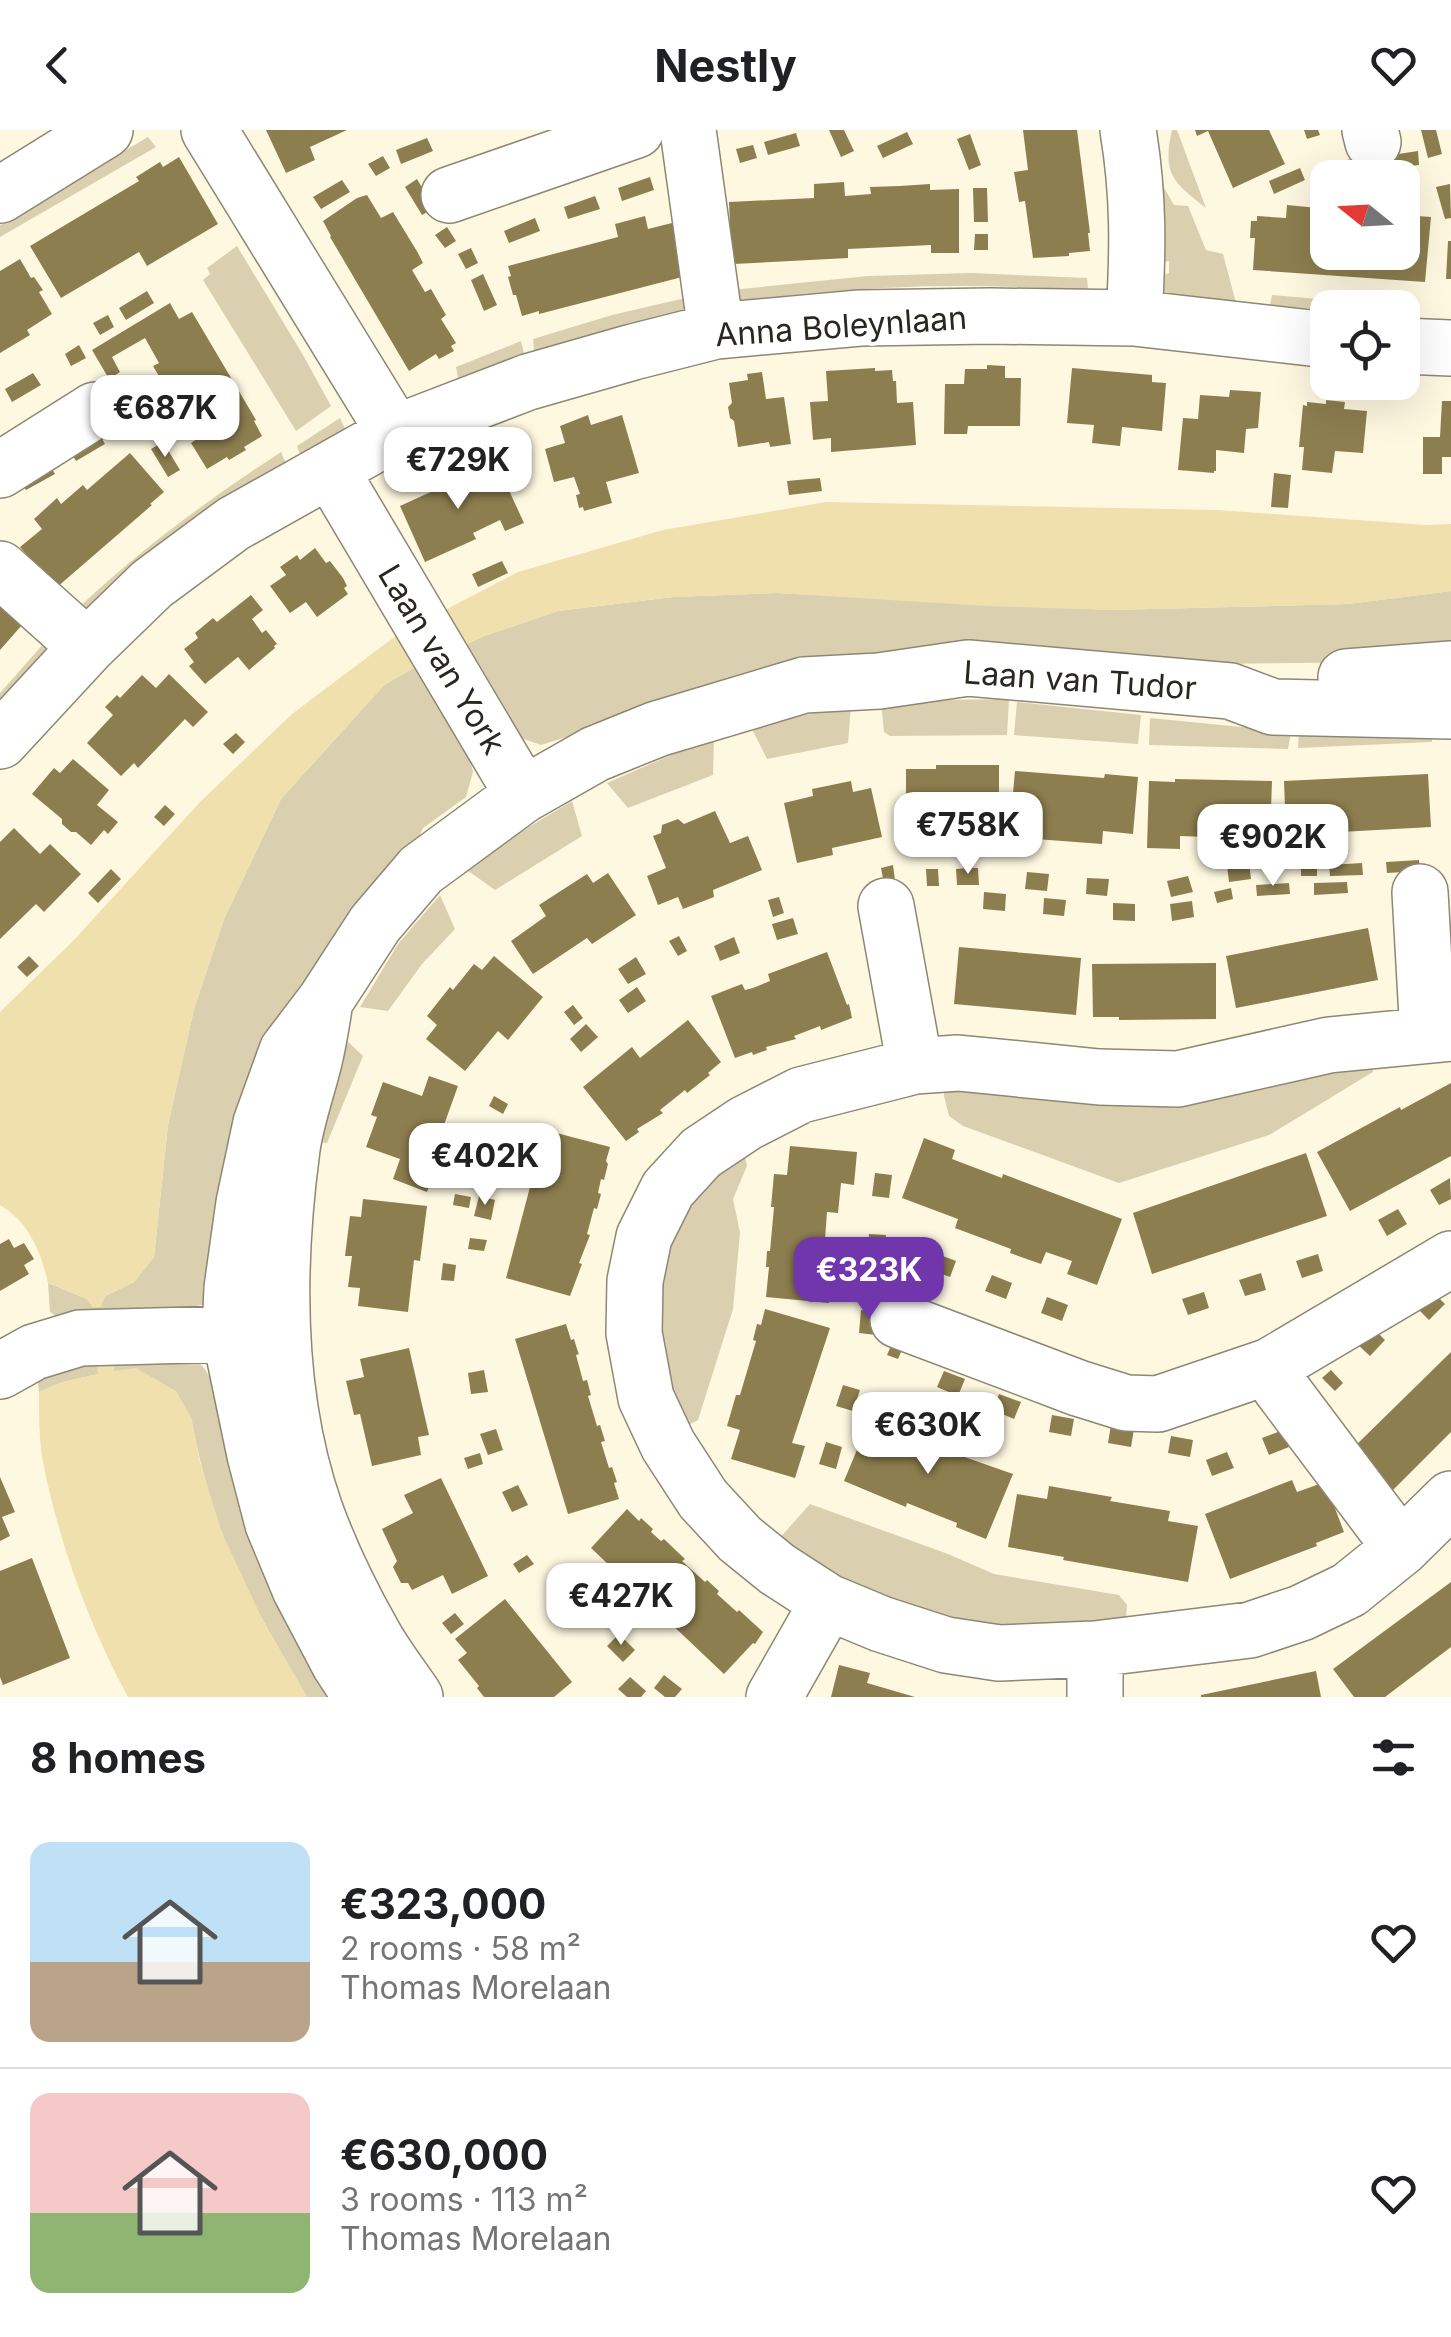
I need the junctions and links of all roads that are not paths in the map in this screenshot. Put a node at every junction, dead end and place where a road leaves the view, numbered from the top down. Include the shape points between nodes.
1 (105, 130) edge
2 (208, 130) edge
3 (636, 130) edge
4 (688, 130) edge
5 (1128, 130) edge
6 (0, 195) edge
7 (449, 195) dead end
8 (1134, 318) junction
9 (716, 331) junction
10 (1310, 338) edge
11 (1420, 347) edge
12 (1451, 348) edge
13 (96, 410) dead end
14 (395, 433) junction
15 (0, 470) edge
16 (330, 471) junction
17 (0, 569) edge
18 (87, 647) junction
19 (1451, 669) edge
20 (1230, 690) junction
21 (1451, 710) edge
22 (0, 741) edge
23 (523, 795) junction
24 (1420, 892) dead end
25 (886, 906) dead end
26 (1439, 1034) edge
27 (915, 1066) junction
28 (1451, 1259) edge
29 (898, 1320) dead end
30 (257, 1333) junction
31 (1270, 1366) junction
32 (0, 1371) edge
33 (1451, 1499) edge
34 (1402, 1548) junction
35 (828, 1602) junction
36 (1096, 1673) edge
37 (361, 1697) edge
38 (415, 1697) edge
39 (774, 1697) edge

1 - 6 street
2 - 14 street
3 - 7 street
4 - 9 street
5 - 8 street via 1138,224
8 - 9 street, Anna Boleynlaan via 860,318
8 - 10 street, Anna Boleynlaan
9 - 14 street, Anna Boleynlaan via 528,382
11 - 12 street
13 - 15 street
14 - 16 street, Anna Boleynlaan
16 - 18 street, Anna Boleynlaan via 233,524 152,584
16 - 23 street, Laan van York
17 - 18 street
18 - 22 street, Anna Boleynlaan
19 - 20 street, Laan van Tudor via 1278,678
20 - 21 street, Laan van Tudor via 1273,708
20 - 23 street, Laan van Tudor via 968,668 804,685 657,729
23 - 30 street, Laan van Tudor via 421,870 287,1051 261,1123 232,1288
24 - 26 street
25 - 27 street
26 - 27 street via 1329,1045 1178,1079 1099,1078 958,1062
27 - 35 street via 801,1095 700,1153 668,1189 644,1237 635,1281 634,1332 646,1398 668,1445 740,1539
28 - 31 street
29 - 31 street via 1126,1403 1158,1404
30 - 32 street via 80,1338
30 - 37 street, Laan van Tudor via 255,1455 273,1524 300,1589
30 - 38 street, Laan van Tudor via 287,1388 315,1508 338,1564
31 - 34 street
33 - 34 street
34 - 36 street via 1348,1590 1284,1618
35 - 36 street via 946,1646
35 - 39 street

